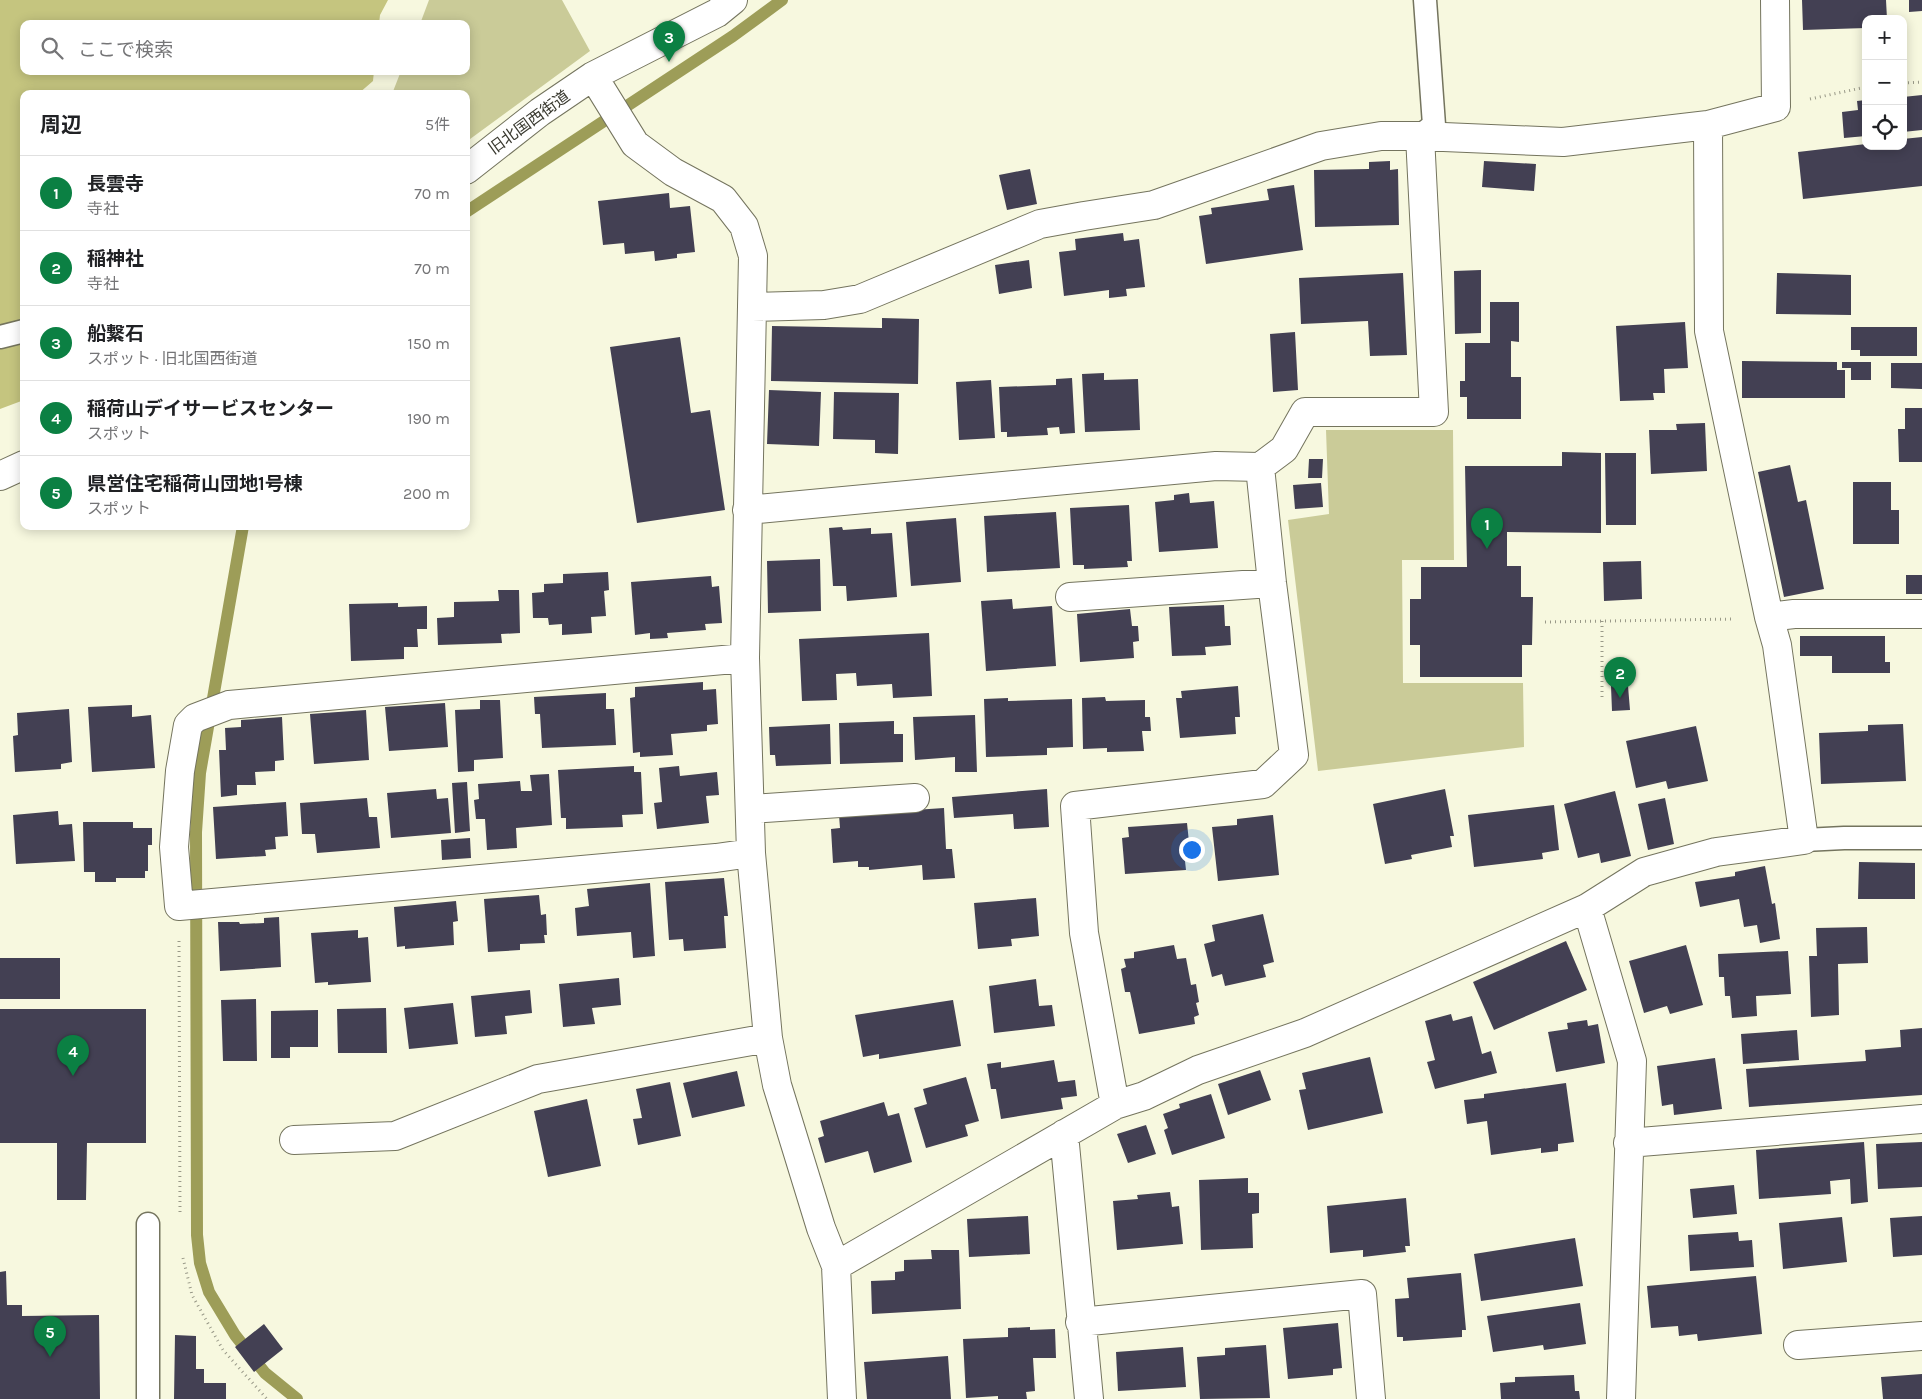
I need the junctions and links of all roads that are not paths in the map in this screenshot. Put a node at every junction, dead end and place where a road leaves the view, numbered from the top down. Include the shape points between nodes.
1 (733, 0) edge
2 (1425, 0) edge
3 (1775, 0) edge
4 (600, 87) junction
5 (1708, 125) junction
6 (1420, 136) junction
7 (470, 167) edge
8 (752, 307) junction
9 (20, 332) edge
10 (0, 337) edge
11 (20, 467) edge
12 (1260, 467) junction
13 (0, 476) edge
14 (747, 510) junction
15 (1272, 583) junction
16 (1070, 596) dead end
17 (1922, 614) edge
18 (1769, 617) junction
19 (745, 658) junction
20 (914, 798) dead end
21 (751, 809) junction
22 (1922, 838) edge
23 (1804, 840) junction
24 (751, 853) junction
25 (1587, 908) junction
26 (768, 1038) junction
27 (1115, 1105) junction
28 (1922, 1119) edge
29 (1064, 1134) junction
30 (294, 1140) dead end
31 (1628, 1143) junction
32 (148, 1224) dead end
33 (836, 1266) junction
34 (1080, 1322) junction
35 (1922, 1336) edge
36 (1798, 1345) dead end
37 (148, 1399) edge
38 (842, 1399) edge
39 (1088, 1399) edge
40 (1371, 1399) edge
41 (1621, 1399) edge

1 - 4 street, 旧北国西街道
2 - 6 lane via 1434,125
3 - 5 street via 1776,107
4 - 7 street, 旧北国西街道 via 540,112
4 - 8 street via 635,144 674,172 723,199 744,226 753,256
5 - 6 street via 1563,142
5 - 18 street via 1709,331
6 - 8 street via 1381,136 1320,146 1154,206 1040,224 860,299 824,305
6 - 12 street via 1434,412 1305,412 1284,448
8 - 14 street
9 - 10 lane
11 - 13 street
12 - 14 street via 1216,466
12 - 15 street
14 - 19 street
15 - 16 street
15 - 27 street via 1294,755 1263,784 1075,806 1084,933
17 - 18 street via 1794,614
18 - 23 street via 1777,645
19 - 21 street
19 - 24 street via 229,705 195,718 188,725 180,771 174,847 181,906
20 - 21 street
21 - 24 street
22 - 23 lane
23 - 25 street via 1716,852 1644,872
24 - 26 street
25 - 27 street via 1305,1033 1198,1070 1144,1096
25 - 31 street via 1632,1061
26 - 30 street via 538,1079 395,1136
26 - 33 street via 777,1085
27 - 29 street
28 - 31 street
29 - 33 street
29 - 34 street
31 - 41 street
32 - 37 lane
33 - 38 street
34 - 39 street
34 - 40 street via 1362,1294
35 - 36 street

